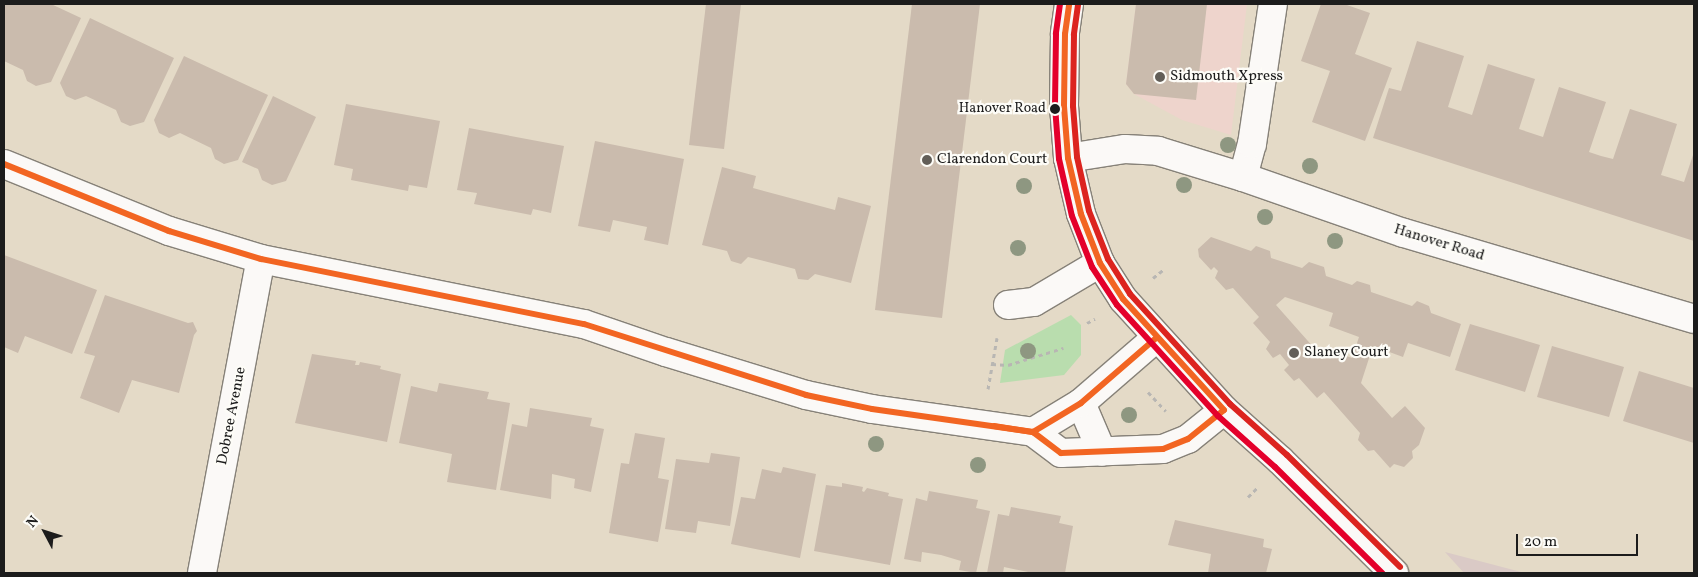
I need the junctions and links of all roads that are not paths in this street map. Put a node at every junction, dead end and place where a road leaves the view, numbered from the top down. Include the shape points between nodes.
1 (1069, 4) edge
2 (1273, 4) edge
3 (1068, 158) junction
4 (4, 164) edge
5 (1243, 177) junction
6 (261, 259) junction
7 (1100, 263) junction
8 (1003, 317) road end
9 (1694, 319) edge
10 (1156, 338) junction
11 (1081, 403) junction
12 (1224, 410) junction
13 (1033, 432) junction
14 (1102, 452) junction
15 (202, 573) edge
16 (1394, 573) edge

1 - 3 street via 1065,34 1064,106
2 - 5 street via 1252,144
3 - 5 street, Hanover Road via 1125,148 1158,151
3 - 7 street via 1081,214
4 - 6 street via 169,232
5 - 9 street, Hanover Road via 1404,233
6 - 13 street via 584,324 806,395 872,409
6 - 15 street, Dobree Avenue
7 - 8 street
7 - 10 street via 1123,299
10 - 11 street
10 - 12 street
11 - 13 street
11 - 14 street
12 - 14 street via 1188,438 1163,449
12 - 16 street via 1281,461
13 - 14 street via 1061,453

